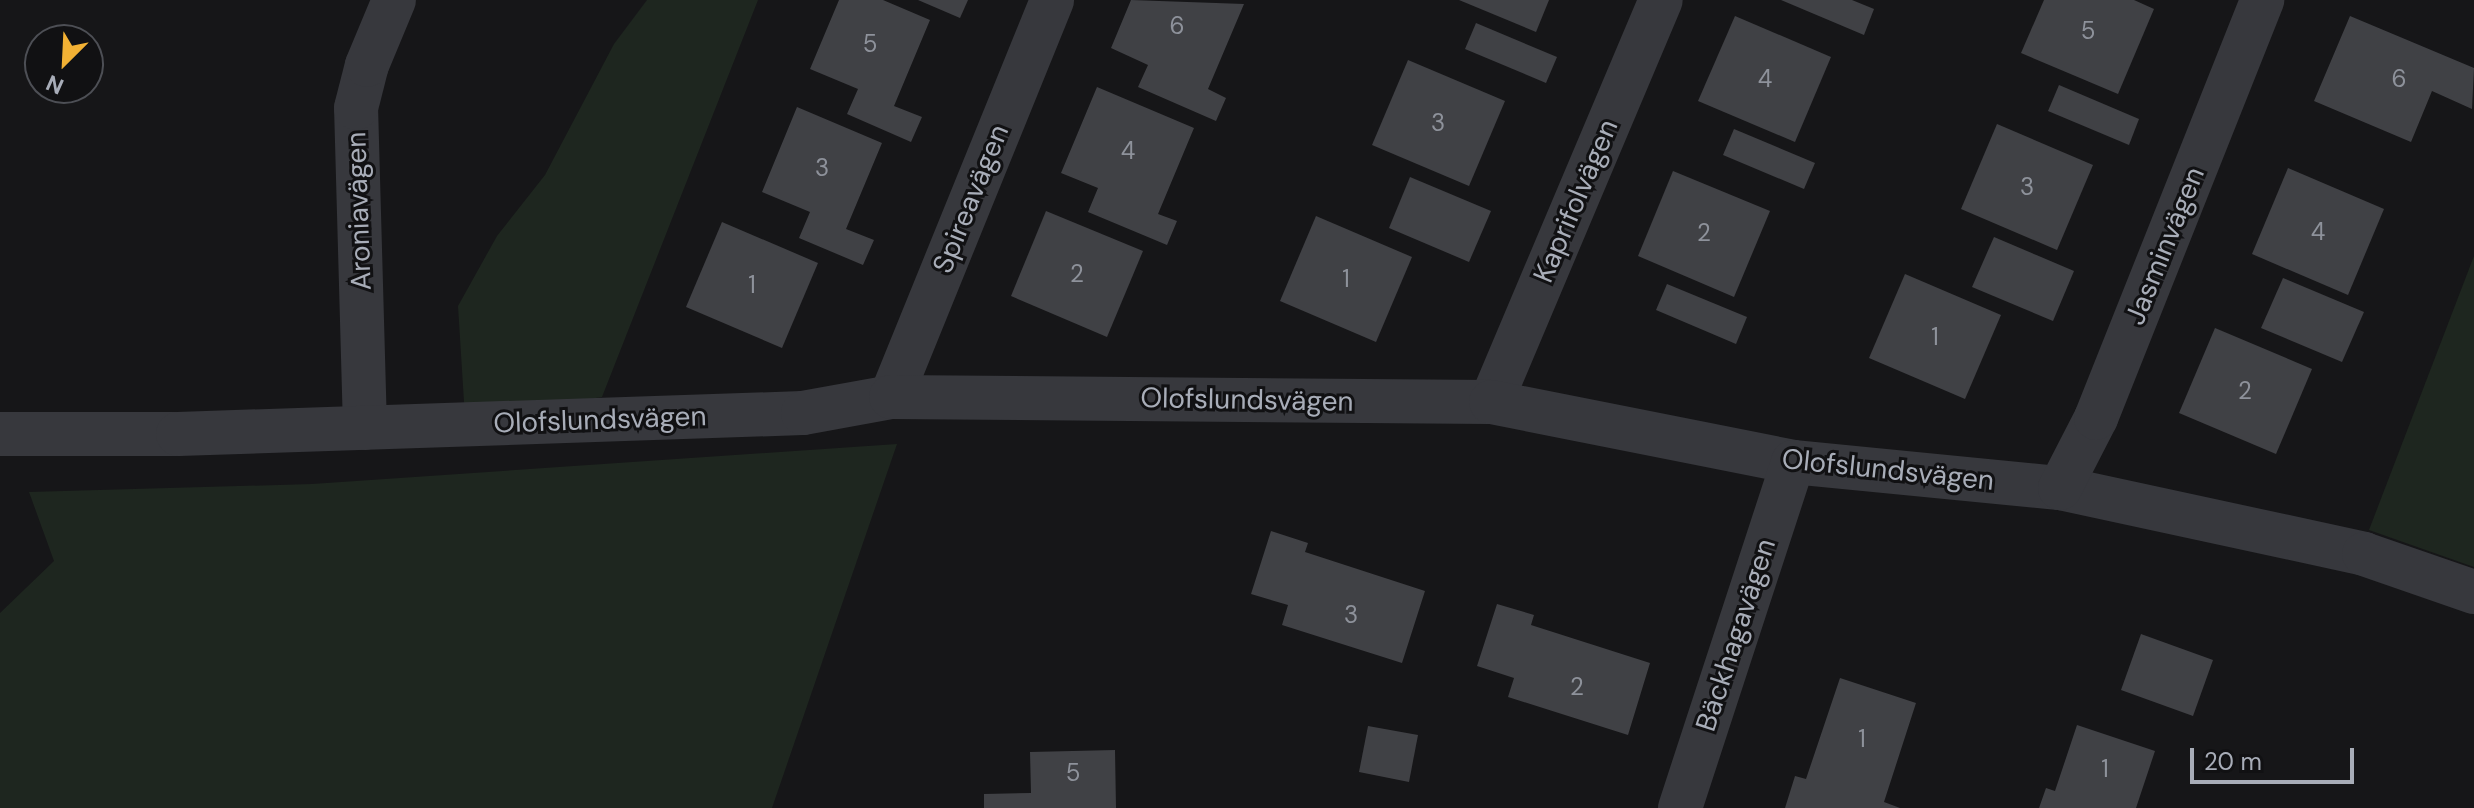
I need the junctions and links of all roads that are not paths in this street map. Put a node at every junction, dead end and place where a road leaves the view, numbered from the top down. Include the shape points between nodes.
1 (394, 0) edge
2 (1052, 0) edge
3 (1661, 0) edge
4 (2262, 0) edge
5 (891, 397) junction
6 (1491, 402) junction
7 (365, 428) junction
8 (0, 434) edge
9 (1793, 462) junction
10 (2060, 488) junction
11 (2474, 592) edge
12 (1680, 808) edge

1 - 7 street, Aroniavägen via 356,108
2 - 5 street, Spireavägen
3 - 6 street, Kaprifolvägen
4 - 10 street, Jasminvägen via 2096,418
5 - 6 street, Olofslundsvägen
5 - 7 street, Olofslundsvägen via 803,413
6 - 9 street, Olofslundsvägen
7 - 8 street, Olofslundsvägen
9 - 10 street, Olofslundsvägen
9 - 12 street, Bäckhagavägen
10 - 11 street, Olofslundsvägen via 2364,554

